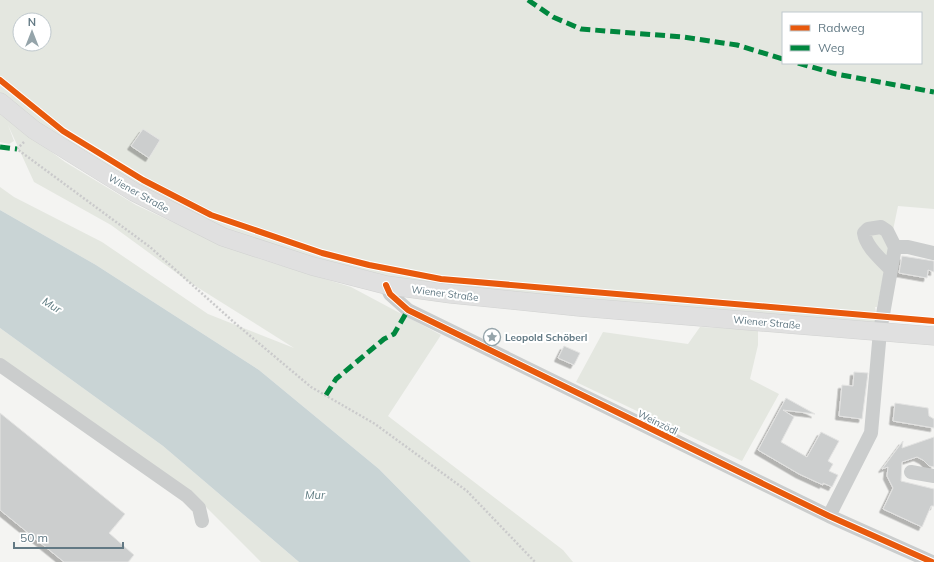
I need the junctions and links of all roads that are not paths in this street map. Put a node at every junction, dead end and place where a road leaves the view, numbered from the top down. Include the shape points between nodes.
1 (0, 102) edge
2 (894, 245) junction
3 (871, 249) junction
4 (933, 253) edge
5 (891, 270) junction
6 (386, 285) junction
7 (880, 331) junction
8 (934, 336) edge
9 (0, 365) edge
10 (911, 472) dead end
11 (934, 476) edge
12 (828, 516) junction
13 (202, 521) dead end
14 (932, 562) edge

1 - 6 main road, Wiener Straße via 34,130 134,192 223,237 312,266
2 - 3 street
2 - 3 street via 887,230 875,227 864,233 864,239
2 - 4 street
2 - 5 street
3 - 5 street
5 - 7 street
6 - 7 main road, Wiener Straße via 579,307
6 - 12 street, Weinzödl via 390,294 408,310
7 - 8 main road, Wiener Straße
7 - 12 street via 871,433
9 - 13 street via 187,496 199,508
10 - 11 street
12 - 14 street, Weinzödl

